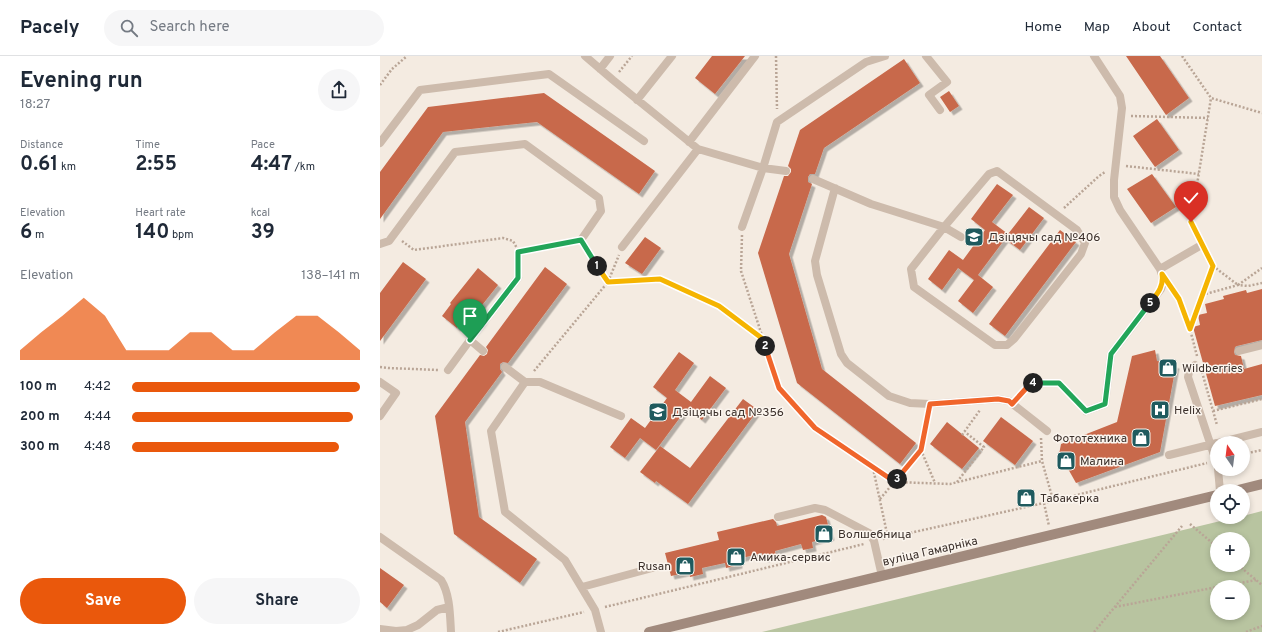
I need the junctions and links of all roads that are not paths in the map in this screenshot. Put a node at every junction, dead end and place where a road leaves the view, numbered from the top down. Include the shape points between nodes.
1 (585, 56) edge
2 (610, 56) edge
3 (672, 56) edge
4 (755, 56) edge
5 (885, 56) edge
6 (926, 56) edge
7 (1094, 56) edge
8 (600, 69) junction
9 (638, 100) junction
10 (940, 110) dead end
11 (644, 142) dead end
12 (689, 142) junction
13 (380, 143) edge
14 (698, 149) junction
15 (764, 168) junction
16 (786, 171) dead end
17 (814, 179) dead end
18 (836, 188) junction
19 (742, 227) road end
20 (944, 228) junction
21 (961, 237) dead end
22 (581, 240) road end
23 (380, 244) edge
24 (1200, 245) road end
25 (622, 248) road end
26 (1161, 272) junction
27 (518, 278) road end
28 (470, 340) junction
29 (1262, 345) edge
30 (483, 351) dead end
31 (1239, 351) dead end
32 (1196, 361) road end
33 (505, 367) dead end
34 (448, 370) road end
35 (380, 382) edge
36 (525, 382) junction
37 (1086, 411) road end
38 (380, 416) edge
39 (621, 416) dead end
40 (1047, 430) road end
41 (1262, 432) edge
42 (1213, 436) edge
43 (1247, 436) edge
44 (1210, 445) edge
45 (1169, 455) dead end
46 (1262, 484) edge
47 (1250, 487) edge
48 (1210, 497) edge
49 (778, 516) dead end
50 (380, 537) edge
51 (656, 567) dead end
52 (882, 576) junction
53 (582, 587) junction
54 (449, 607) junction
55 (380, 628) edge
56 (451, 632) edge
57 (602, 632) edge
58 (649, 632) edge

1 - 8 lane
2 - 8 lane
3 - 9 lane
4 - 12 lane
5 - 15 lane via 866,62 777,122
6 - 10 lane via 947,82 929,95
7 - 26 lane via 1120,96 1122,108 1114,197
8 - 9 lane
9 - 12 lane
11 - 13 lane via 549,74 420,90
12 - 14 lane
14 - 15 lane
14 - 25 lane
15 - 16 lane
15 - 19 lane
17 - 18 lane
18 - 20 lane via 870,204
18 - 40 lane via 815,261 841,354 847,363 889,396 910,404 998,399 1009,401
20 - 20 lane via 911,269 914,286 995,345 1007,345 1014,339 1081,254 1085,243 1077,230 997,171 989,174
20 - 21 lane
22 - 23 lane via 601,211 599,198 525,144 455,152 389,241
24 - 26 lane
26 - 37 lane via 1161,289 1111,354 1105,404
27 - 28 lane
28 - 30 lane
28 - 34 lane
29 - 31 lane
32 - 42 lane via 1188,377
33 - 36 lane
35 - 38 lane via 396,394
36 - 39 lane via 540,382
36 - 53 lane via 491,431 505,512 565,560
41 - 43 lane
44 - 45 lane
46 - 47 main road
48 - 52 main road, вуліца Гамарніка
49 - 52 lane via 815,508 825,510 869,533 874,541
50 - 54 lane via 441,580 445,585
51 - 53 lane
52 - 58 main road, вуліца Гамарніка
53 - 57 lane via 595,610
54 - 55 lane via 437,610 407,630
54 - 56 lane

